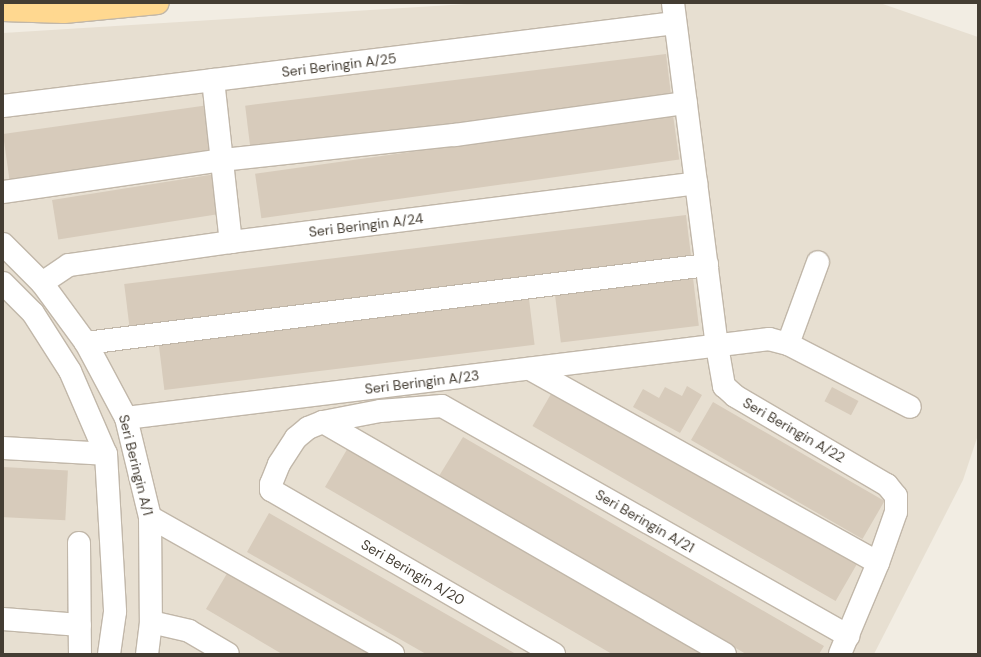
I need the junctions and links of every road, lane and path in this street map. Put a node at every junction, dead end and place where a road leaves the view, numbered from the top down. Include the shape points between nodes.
1 (158, 3) edge
2 (3, 10) edge
3 (674, 13) edge
4 (213, 80) junction
5 (686, 103) junction
6 (3, 106) edge
7 (223, 160) junction
8 (696, 183) junction
9 (3, 192) edge
10 (231, 242) junction
11 (3, 244) edge
12 (818, 262) dead end
13 (706, 265) junction
14 (3, 283) edge
15 (42, 283) junction
16 (86, 343) junction
17 (788, 344) junction
18 (717, 346) junction
19 (530, 369) junction
20 (910, 407) dead end
21 (126, 418) junction
22 (323, 422) junction
23 (3, 448) edge
24 (106, 454) junction
25 (150, 517) junction
26 (80, 543) dead end
27 (878, 563) junction
28 (3, 619) edge
29 (151, 622) junction
30 (80, 625) junction
31 (844, 645) edge
32 (80, 654) edge
33 (109, 654) edge
34 (147, 654) edge
35 (228, 654) edge
36 (393, 654) edge
37 (554, 654) edge
38 (725, 654) edge

1 - 2 main road via 64,12
3 - 4 street, Seri Beringin A/25
3 - 5 street, Seri Beringin A/22
4 - 6 street, Seri Beringin A/25
4 - 7 street
5 - 7 street via 455,135
5 - 8 street, Seri Beringin A/22
7 - 9 street
7 - 10 street
8 - 10 street, Seri Beringin A/24
8 - 13 street, Seri Beringin A/22
10 - 15 street, Seri Beringin A/24 via 69,265
11 - 15 street, Seri Beringin A/1
12 - 17 street
13 - 16 street
13 - 18 street, Seri Beringin A/22
14 - 24 street via 33,313 70,371
15 - 16 street, Seri Beringin A/1
16 - 21 street, Seri Beringin A/1
17 - 18 street, Seri Beringin A/23 via 769,339
17 - 20 street, Seri Beringin A/23
18 - 19 street, Seri Beringin A/23
18 - 27 street, Seri Beringin A/22 via 724,386 735,396 887,485 896,496 896,512
19 - 21 street, Seri Beringin A/23
19 - 27 street
21 - 25 street, Seri Beringin A/1
22 - 31 street, Seri Beringin A/21 via 380,411 442,406
22 - 37 street, Seri Beringin A/20 via 308,428 296,438 279,464 271,490
22 - 38 street
23 - 24 street
24 - 33 street via 115,612
25 - 29 street, Seri Beringin A/1
25 - 36 street
26 - 30 street
27 - 31 street
28 - 30 street
29 - 34 street, Seri Beringin A/1
29 - 35 street via 189,631
30 - 32 street

